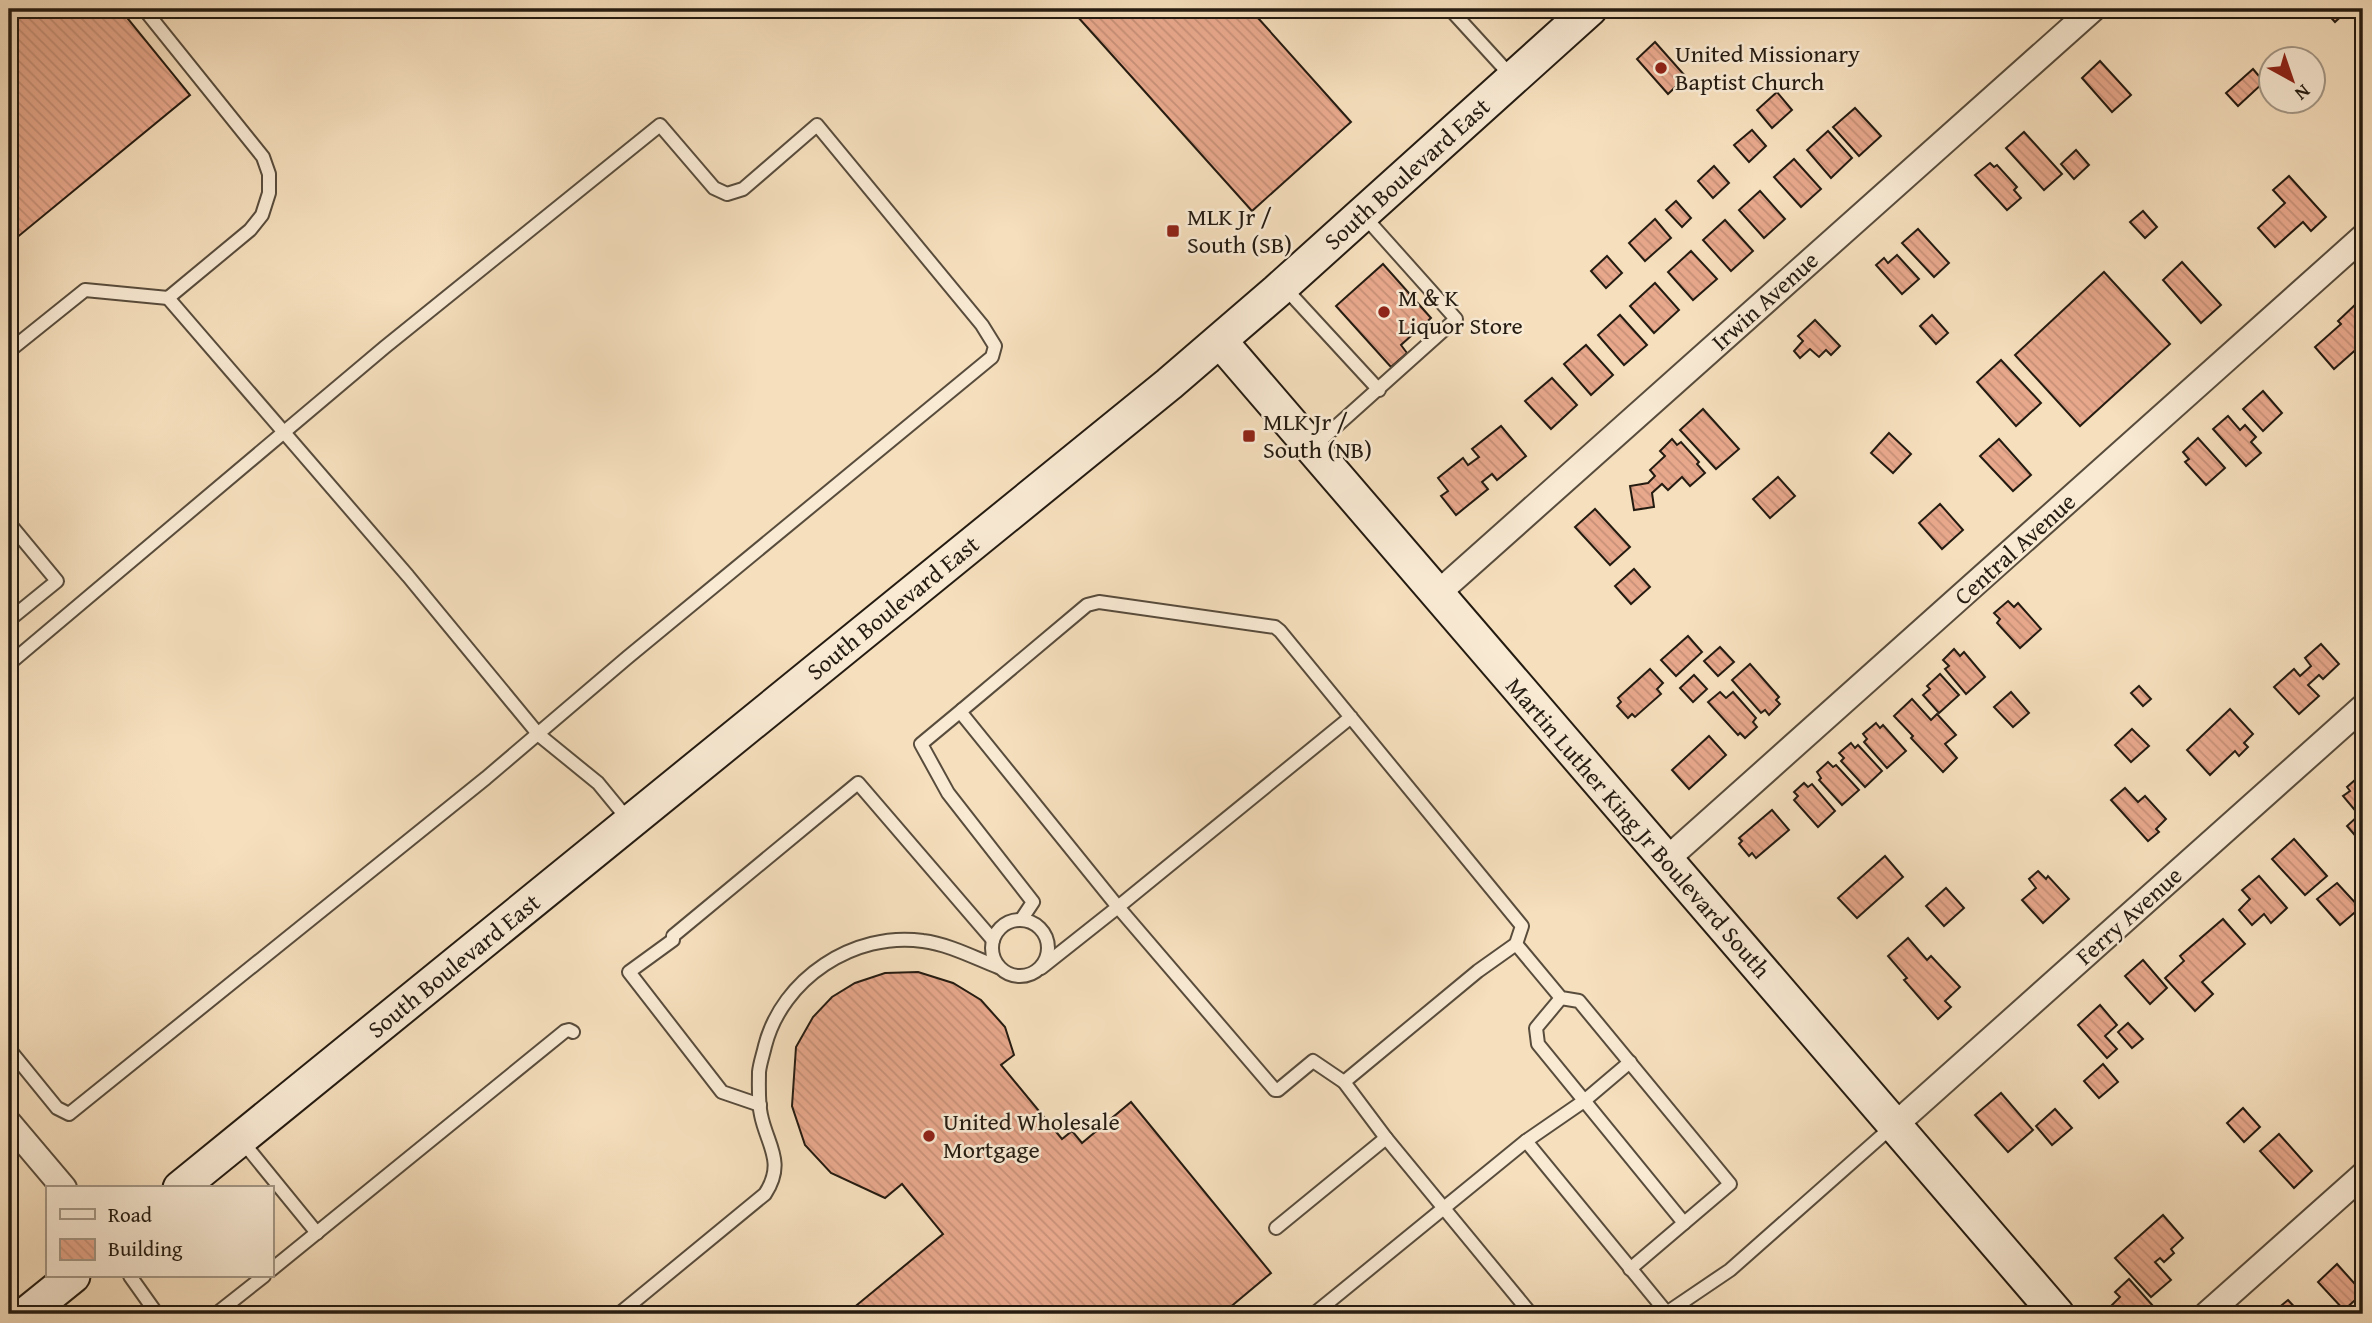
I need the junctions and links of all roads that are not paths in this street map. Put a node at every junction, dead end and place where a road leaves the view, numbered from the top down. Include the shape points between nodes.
1 (144, 9) edge
2 (1450, 9) edge
3 (1590, 9) edge
4 (2093, 9) edge
5 (1513, 78) junction
6 (1362, 214) junction
7 (2363, 237) edge
8 (1283, 286) junction
9 (168, 298) junction
10 (1220, 341) junction
11 (9, 351) edge
12 (1379, 390) junction
13 (285, 432) junction
14 (1312, 448) junction
15 (9, 523) edge
16 (1437, 594) junction
17 (9, 620) edge
18 (9, 664) edge
19 (2363, 707) edge
20 (962, 710) junction
21 (1351, 717) junction
22 (539, 735) junction
23 (630, 822) junction
24 (1666, 860) junction
25 (1118, 907) junction
26 (1021, 919) junction
27 (993, 940) junction
28 (1516, 944) junction
29 (998, 967) junction
30 (1041, 968) junction
31 (1561, 998) junction
32 (573, 1032) dead end
33 (9, 1049) edge
34 (1630, 1062) junction
35 (1344, 1082) junction
36 (1584, 1101) junction
37 (760, 1105) junction
38 (9, 1123) edge
39 (1895, 1125) junction
40 (1386, 1138) junction
41 (240, 1139) junction
42 (1527, 1141) junction
43 (2363, 1175) edge
44 (62, 1186) edge
45 (182, 1186) edge
46 (1444, 1208) junction
47 (1684, 1223) junction
48 (1276, 1228) dead end
49 (317, 1233) junction
50 (273, 1268) edge
51 (1630, 1269) junction
52 (71, 1278) edge
53 (131, 1278) edge
54 (261, 1278) edge
55 (26, 1314) edge
56 (157, 1314) edge
57 (216, 1314) edge
58 (619, 1314) edge
59 (1314, 1314) edge
60 (1531, 1314) edge
61 (1666, 1314) edge
62 (2057, 1314) edge
63 (2207, 1314) edge

1 - 9 lane via 263,157 269,174 270,193 250,230
2 - 5 lane
3 - 5 street, South Boulevard East
4 - 16 street, Irwin Avenue
5 - 6 street, South Boulevard East
6 - 8 street, South Boulevard East
6 - 12 lane via 1456,319
7 - 24 street, Central Avenue
8 - 10 street, South Boulevard East
8 - 12 lane
9 - 11 lane via 85,290
9 - 13 lane
10 - 14 street, Martin Luther King Jr Boulevard South
10 - 23 street, South Boulevard East
12 - 14 lane
13 - 18 lane
13 - 22 lane
13 - 22 lane via 660,125 714,188 727,194 743,189 817,124 982,326 995,346 992,357
14 - 16 street, Martin Luther King Jr Boulevard South
15 - 17 lane via 57,581
16 - 24 street, Martin Luther King Jr Boulevard South
19 - 39 street, Ferry Avenue
20 - 21 lane via 1087,605 1099,602 1275,627
20 - 25 lane via 963,718
20 - 26 lane via 921,744 948,793 1033,902
21 - 25 lane
21 - 28 lane via 1522,926
22 - 23 lane via 598,783
22 - 33 lane via 69,1114 57,1108
23 - 41 street, South Boulevard East
24 - 39 street, Martin Luther King Jr Boulevard South
25 - 30 lane
25 - 35 lane via 1272,1088 1278,1090 1314,1061
26 - 27 lane via 1003,925
26 - 30 lane via 1038,926 1048,942
27 - 29 lane
27 - 37 lane via 858,783 629,972 722,1092
28 - 31 lane
28 - 35 lane
29 - 30 lane via 1024,977
29 - 37 lane via 924,941 884,940 845,952 810,974 785,1003 769,1032 759,1068
31 - 34 lane via 1579,1001
31 - 36 lane via 1536,1028 1538,1044
32 - 49 lane via 565,1031
34 - 36 lane
34 - 47 lane via 1730,1184
35 - 40 lane
36 - 42 lane
36 - 47 lane
37 - 58 lane via 776,1158 775,1174 765,1194
38 - 44 street
39 - 61 lane via 1730,1269
39 - 62 street, Martin Luther King Jr Boulevard South
40 - 46 lane
40 - 48 lane
41 - 45 street, South Boulevard East
41 - 49 lane
42 - 46 lane
42 - 51 lane
43 - 63 street
46 - 59 lane
46 - 60 lane
47 - 51 lane
49 - 50 lane
51 - 61 lane
52 - 55 street
53 - 56 lane
54 - 57 lane

